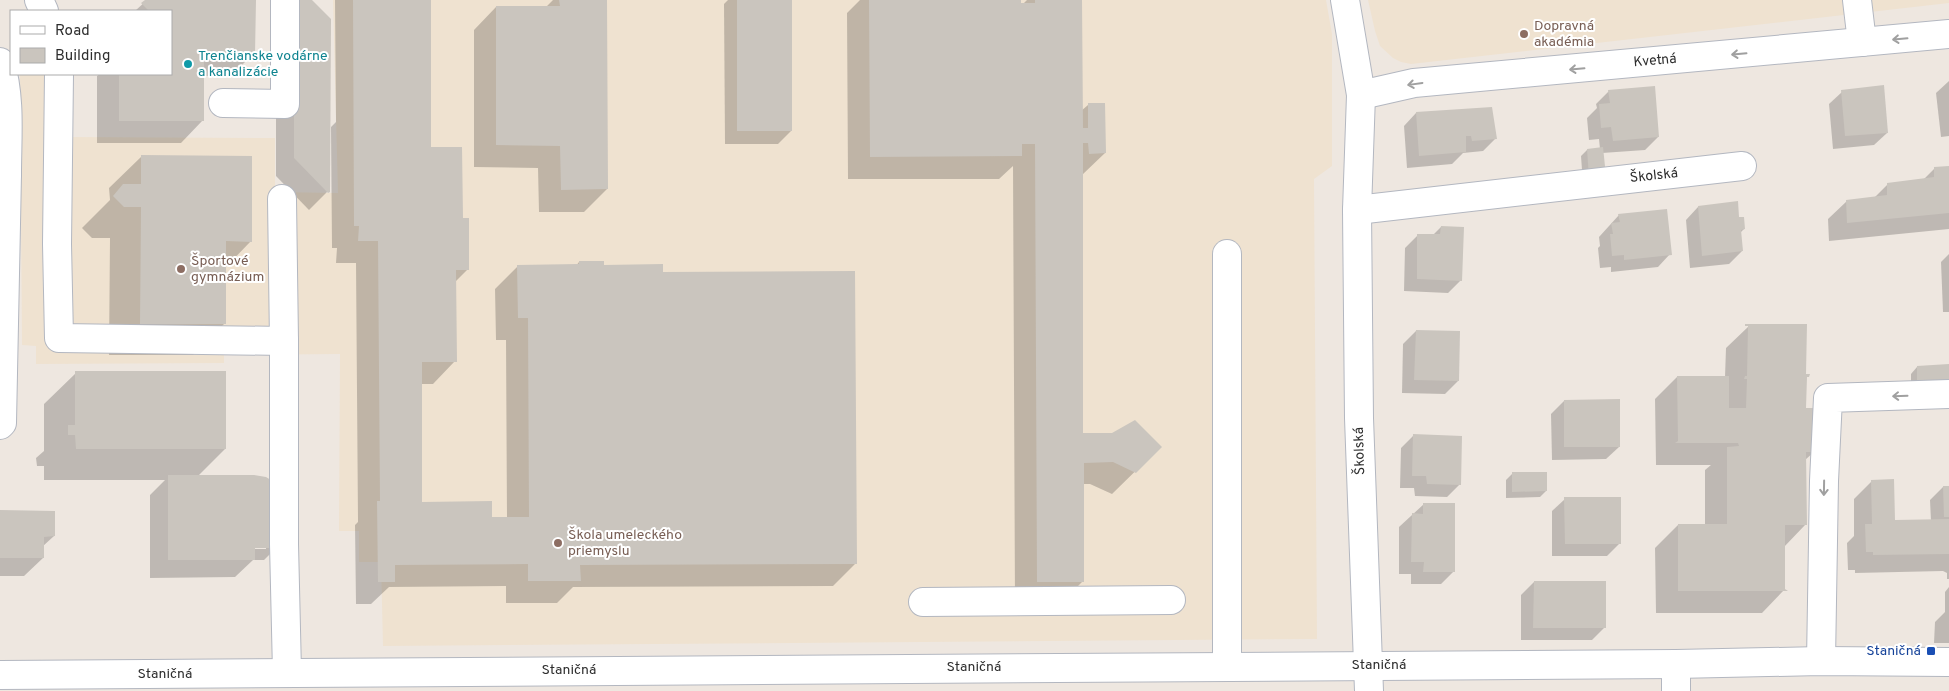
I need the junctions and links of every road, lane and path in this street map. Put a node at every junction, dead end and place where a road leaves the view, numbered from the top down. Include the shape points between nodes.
1 (286, 0) edge
2 (1345, 0) edge
3 (1858, 0) edge
4 (1949, 34) edge
5 (1862, 42) junction
6 (0, 62) edge
7 (59, 75) edge
8 (1361, 95) junction
9 (224, 103) dead end
10 (1742, 166) dead end
11 (3, 176) edge
12 (282, 199) dead end
13 (1357, 210) junction
14 (1227, 254) dead end
15 (284, 341) junction
16 (1949, 394) edge
17 (0, 425) edge
18 (1171, 600) dead end
19 (923, 602) dead end
20 (1821, 661) junction
21 (1949, 662) edge
22 (1676, 664) junction
23 (1227, 666) junction
24 (287, 672) junction
25 (0, 675) edge
26 (1368, 678) edge
27 (252, 683) edge
28 (1676, 691) edge

1 - 9 street via 285,104
2 - 8 street, Školská
3 - 5 street
4 -> 5 street, Kvetná
5 -> 8 street, Kvetná via 1414,83
6 - 11 street via 6,102
7 - 15 street via 59,338
8 - 13 street, Školská
10 - 13 street, Školská
11 - 17 street
12 - 15 street
13 - 26 street, Školská via 1359,418
14 - 23 street
15 - 24 street
16 -> 20 street via 1828,398
18 - 19 street
20 - 21 street, Staničná
20 - 22 street, Staničná
22 - 26 street, Staničná
22 - 28 street
23 - 24 street, Staničná
23 - 26 street, Staničná
24 - 27 street, Staničná
25 - 27 street, Staničná via 62,673

